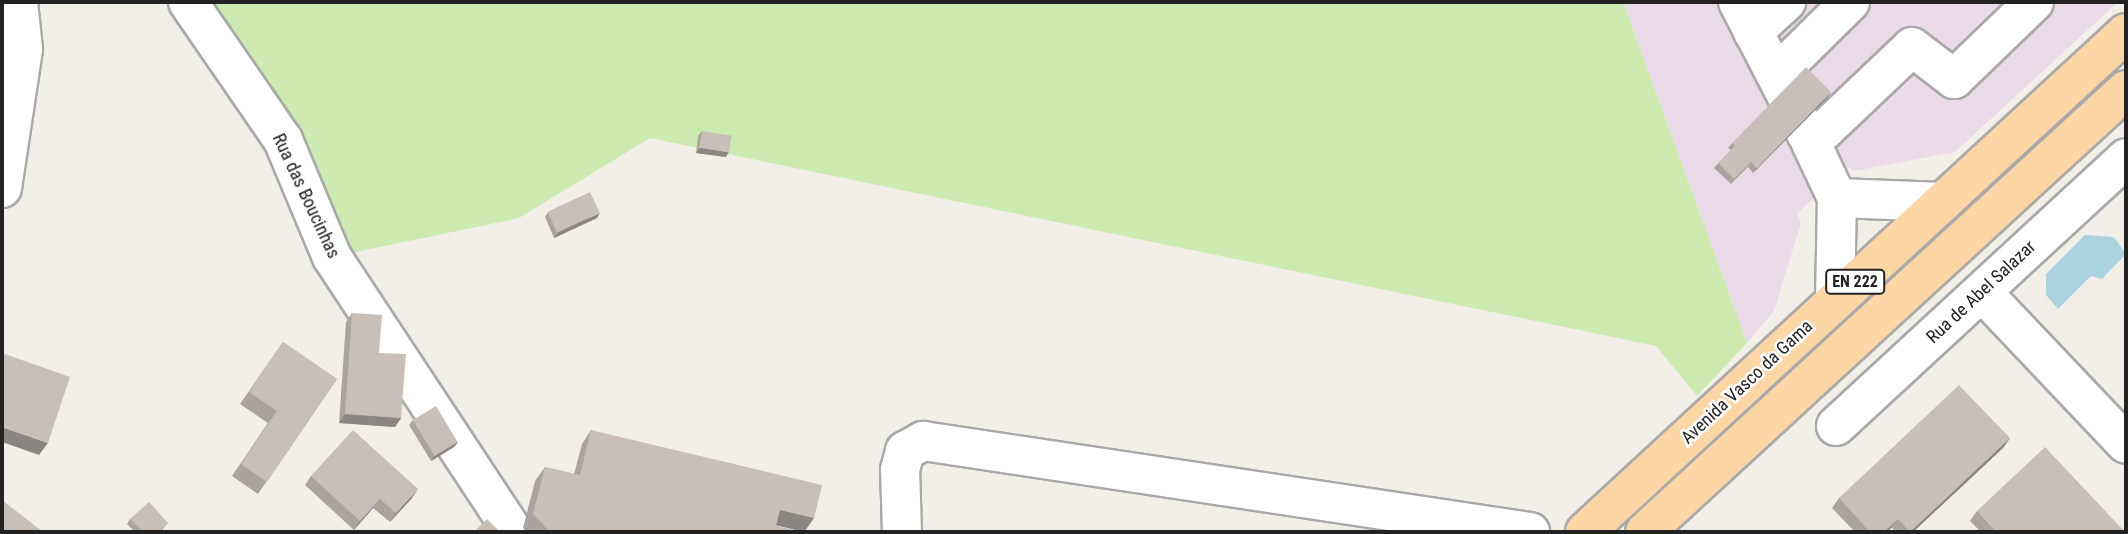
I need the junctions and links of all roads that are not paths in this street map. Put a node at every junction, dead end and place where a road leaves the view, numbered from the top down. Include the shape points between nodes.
1 (18, 2) edge
2 (188, 2) edge
3 (1786, 2) edge
4 (1850, 2) edge
5 (2015, 8) edge
6 (1746, 17) edge
7 (2126, 33) edge
8 (1776, 75) junction
9 (2126, 90) edge
10 (1811, 143) junction
11 (2126, 158) edge
12 (2, 188) edge
13 (1837, 198) junction
14 (1943, 202) junction
15 (1982, 292) junction
16 (1835, 301) junction
17 (1836, 426) dead end
18 (2126, 444) edge
19 (513, 532) edge
20 (902, 532) edge
21 (1530, 532) edge
22 (1585, 532) edge
23 (1645, 532) edge

1 - 12 street via 23,49
2 - 19 street, Rua das Boucinhas via 283,140 332,257
3 - 6 street
4 - 8 street
5 - 10 street via 1954,79 1912,47
6 - 8 street
7 - 14 main road, Avenida Vasco da Gama / EN 222
8 - 10 street
9 - 23 main road, EN 222
10 - 13 street
11 - 15 street, Rua de Abel Salazar
13 - 14 street
13 - 16 street
14 - 16 main road, Avenida Vasco da Gama / EN 222
15 - 17 street, Rua de Abel Salazar
15 - 18 street
16 - 22 main road, Avenida Vasco da Gama / EN 222
20 - 21 street via 900,470 905,451 923,441

